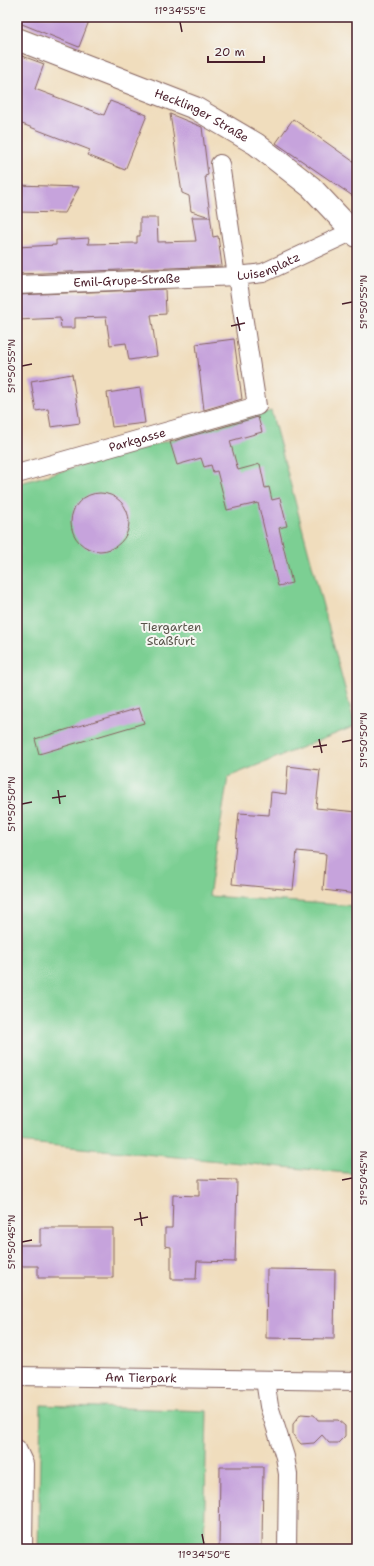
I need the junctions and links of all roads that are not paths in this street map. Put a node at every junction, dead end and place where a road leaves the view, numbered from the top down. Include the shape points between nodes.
1 (17, 39) edge
2 (220, 164) dead end
3 (355, 234) edge
4 (237, 276) junction
5 (17, 285) edge
6 (257, 406) joint
7 (17, 474) edge
8 (17, 1376) edge
9 (265, 1380) junction
10 (357, 1381) edge
11 (17, 1449) edge
12 (23, 1549) edge
13 (287, 1549) edge

1 - 3 main road, Hecklinger Straße via 195,108 256,144 305,183
2 - 4 street
3 - 4 street, Luisenplatz via 263,272
4 - 5 street, Emil-Grupe-Straße
4 - 6 street, Luisenplatz
6 - 7 street, Parkgasse
8 - 9 street, Am Tierpark
9 - 10 street, Am Tierpark
9 - 13 street via 269,1406 288,1474
11 - 12 street via 24,1464

